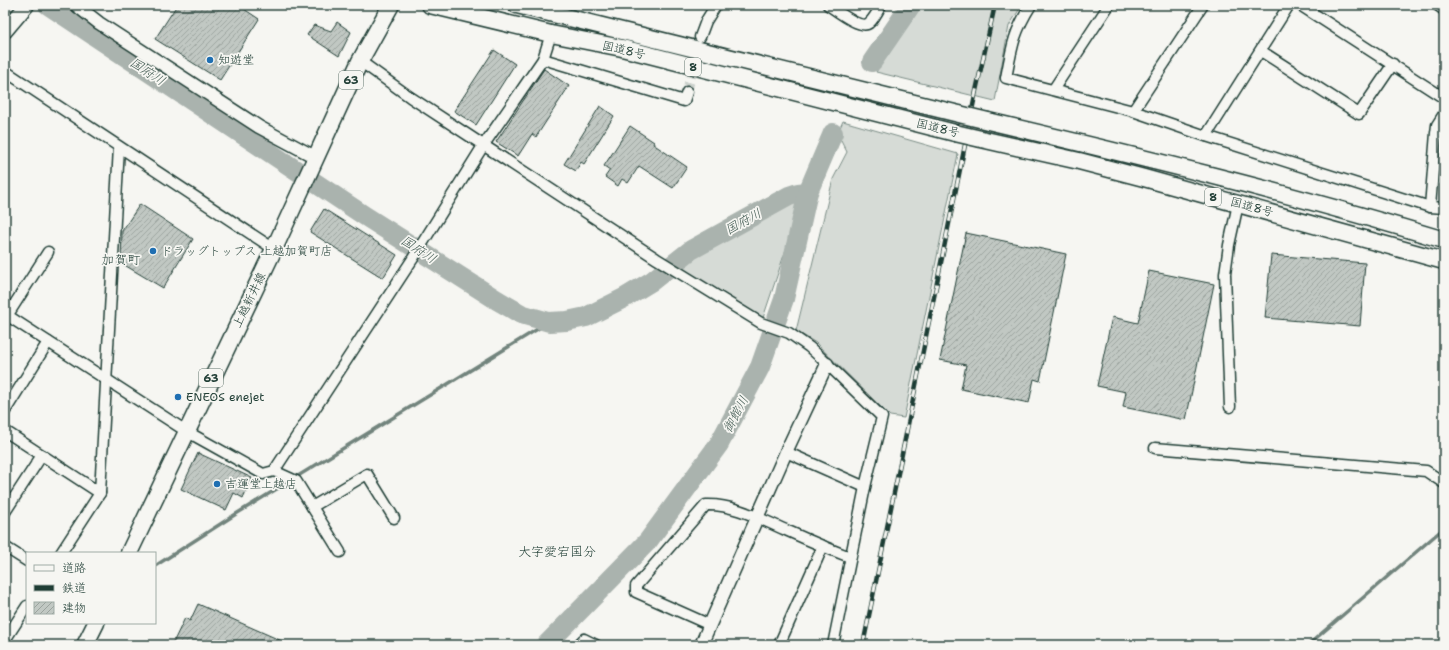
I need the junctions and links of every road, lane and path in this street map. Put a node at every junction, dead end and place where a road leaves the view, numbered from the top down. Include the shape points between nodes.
1 (76, 5) edge
2 (391, 5) edge
3 (430, 5) edge
4 (517, 5) edge
5 (716, 5) edge
6 (828, 5) edge
7 (881, 5) edge
8 (1031, 5) edge
9 (1109, 5) edge
10 (1203, 5) edge
11 (1289, 5) edge
12 (1300, 5) edge
13 (1437, 5) edge
14 (24, 8) edge
15 (1444, 10) edge
16 (5, 31) edge
17 (551, 34) junction
18 (700, 37) tunnel mouth
19 (1261, 51) junction
20 (543, 58) junction
21 (360, 61) junction
22 (1393, 64) junction
23 (5, 71) edge
24 (1053, 90) junction
25 (687, 92) dead end
26 (1444, 98) edge
27 (1133, 111) junction
28 (1444, 114) edge
29 (1206, 136) junction
30 (119, 146) junction
31 (483, 146) junction
32 (315, 157) junction
33 (1238, 204) junction
34 (1430, 207) junction
35 (1444, 208) edge
36 (1444, 240) edge
37 (274, 249) junction
38 (48, 252) dead end
39 (1444, 261) edge
40 (6, 315) edge
41 (48, 342) junction
42 (827, 364) junction
43 (106, 379) junction
44 (1230, 407) dead end
45 (5, 411) edge
46 (5, 431) edge
47 (186, 431) junction
48 (1155, 448) dead end
49 (786, 452) junction
50 (42, 455) junction
51 (274, 470) junction
52 (1444, 484) edge
53 (865, 487) junction
54 (100, 493) junction
55 (312, 507) junction
56 (5, 512) edge
57 (394, 518) dead end
58 (758, 518) junction
59 (823, 546) junction
60 (5, 547) edge
61 (62, 552) edge
62 (129, 552) edge
63 (340, 552) dead end
64 (850, 557) junction
65 (26, 560) edge
66 (26, 608) edge
67 (96, 624) edge
68 (710, 625) junction
69 (5, 640) edge
70 (86, 645) edge
71 (578, 645) edge
72 (596, 645) edge
73 (701, 645) edge
74 (779, 645) edge
75 (833, 645) edge

1 - 32 street via 99,24 259,127
2 - 21 main road, 上越新井線 / 63
3 - 17 main road, 国道8号 / 8
4 - 36 main road, 国道8号 / 8, bridge via 1237,181
5 - 18 street
6 - 7 street via 863,25 870,23
8 - 24 street via 1016,33 1006,78
9 - 24 street
10 - 27 street
11 - 19 street
12 - 22 street
13 - 15 street
14 - 16 main road
17 - 20 street
17 - 33 main road, 国道8号 / 8, bridge via 622,48 955,133 1079,161
19 - 22 street via 1359,114
19 - 29 street
20 - 25 street via 684,101
20 - 31 street
21 - 31 street via 410,98
21 - 32 main road, 上越新井線 / 63
22 - 26 street
23 - 30 street
24 - 27 street
27 - 29 street
28 - 34 street via 1437,125
29 - 34 street
30 - 37 street
30 - 43 street
31 - 42 street via 761,323 789,333
31 - 51 street via 412,260
32 - 37 main road, 上越新井線 / 63
33 - 39 main road, 国道8号 / 8
33 - 44 street via 1226,274
34 - 35 street
37 - 47 main road, 上越新井線 / 63
38 - 40 street
40 - 41 street
41 - 43 street
41 - 45 street
42 - 49 street
42 - 53 street via 882,418
43 - 47 street
43 - 54 street
46 - 50 street
47 - 51 street via 263,474
47 - 62 main road, 上越新井線 / 63
48 - 52 street via 1426,471
49 - 53 street
49 - 58 street
50 - 54 street
50 - 56 street
51 - 55 street via 296,481
53 - 64 street
54 - 61 street
55 - 57 street via 366,474
55 - 63 street
58 - 59 street
58 - 68 street
58 - 68 street via 720,505 706,505 636,586 636,592
59 - 64 street
59 - 74 street
60 - 65 street
64 - 75 street
66 - 69 street
67 - 70 main road
68 - 73 street
71 - 72 street via 584,639

